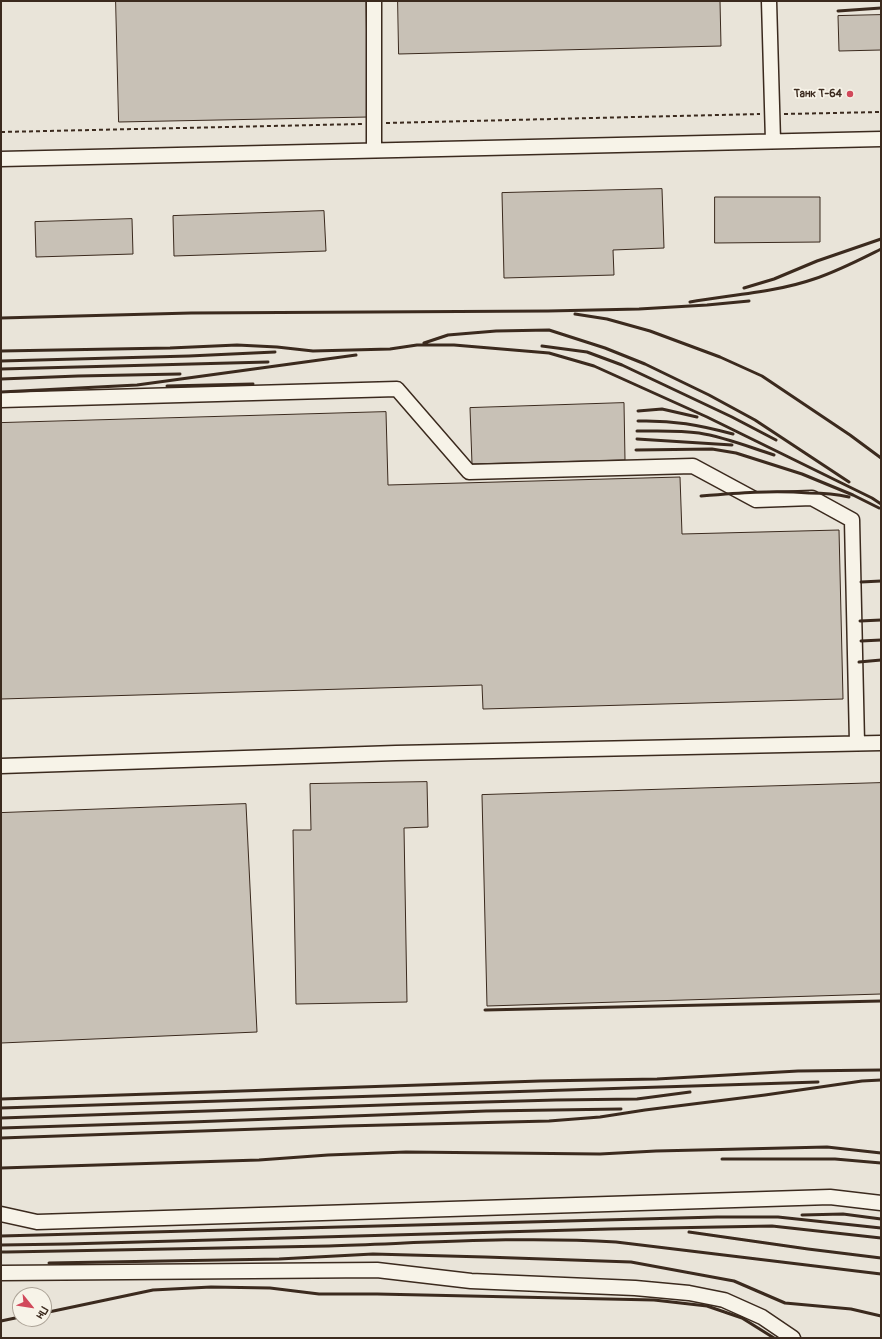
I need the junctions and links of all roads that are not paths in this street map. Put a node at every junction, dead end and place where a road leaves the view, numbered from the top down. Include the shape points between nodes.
1 (374, 1) edge
2 (769, 1) edge
3 (881, 139) edge
4 (772, 141) junction
5 (374, 150) junction
6 (1, 159) edge
7 (1, 400) edge
8 (857, 743) junction
9 (881, 743) edge
10 (1, 766) edge
11 (881, 1203) edge
12 (1, 1214) edge
13 (1, 1273) edge
14 (793, 1338) edge

1 - 5 lane
2 - 4 lane
3 - 4 lane
4 - 5 lane
5 - 6 lane
7 - 8 lane via 397,389 469,472 693,466 756,500 812,498 852,520
8 - 9 lane
8 - 10 lane via 396,753
11 - 12 lane via 830,1197 37,1222
13 - 14 lane via 377,1270 471,1281 635,1288 689,1293 724,1300 762,1318

